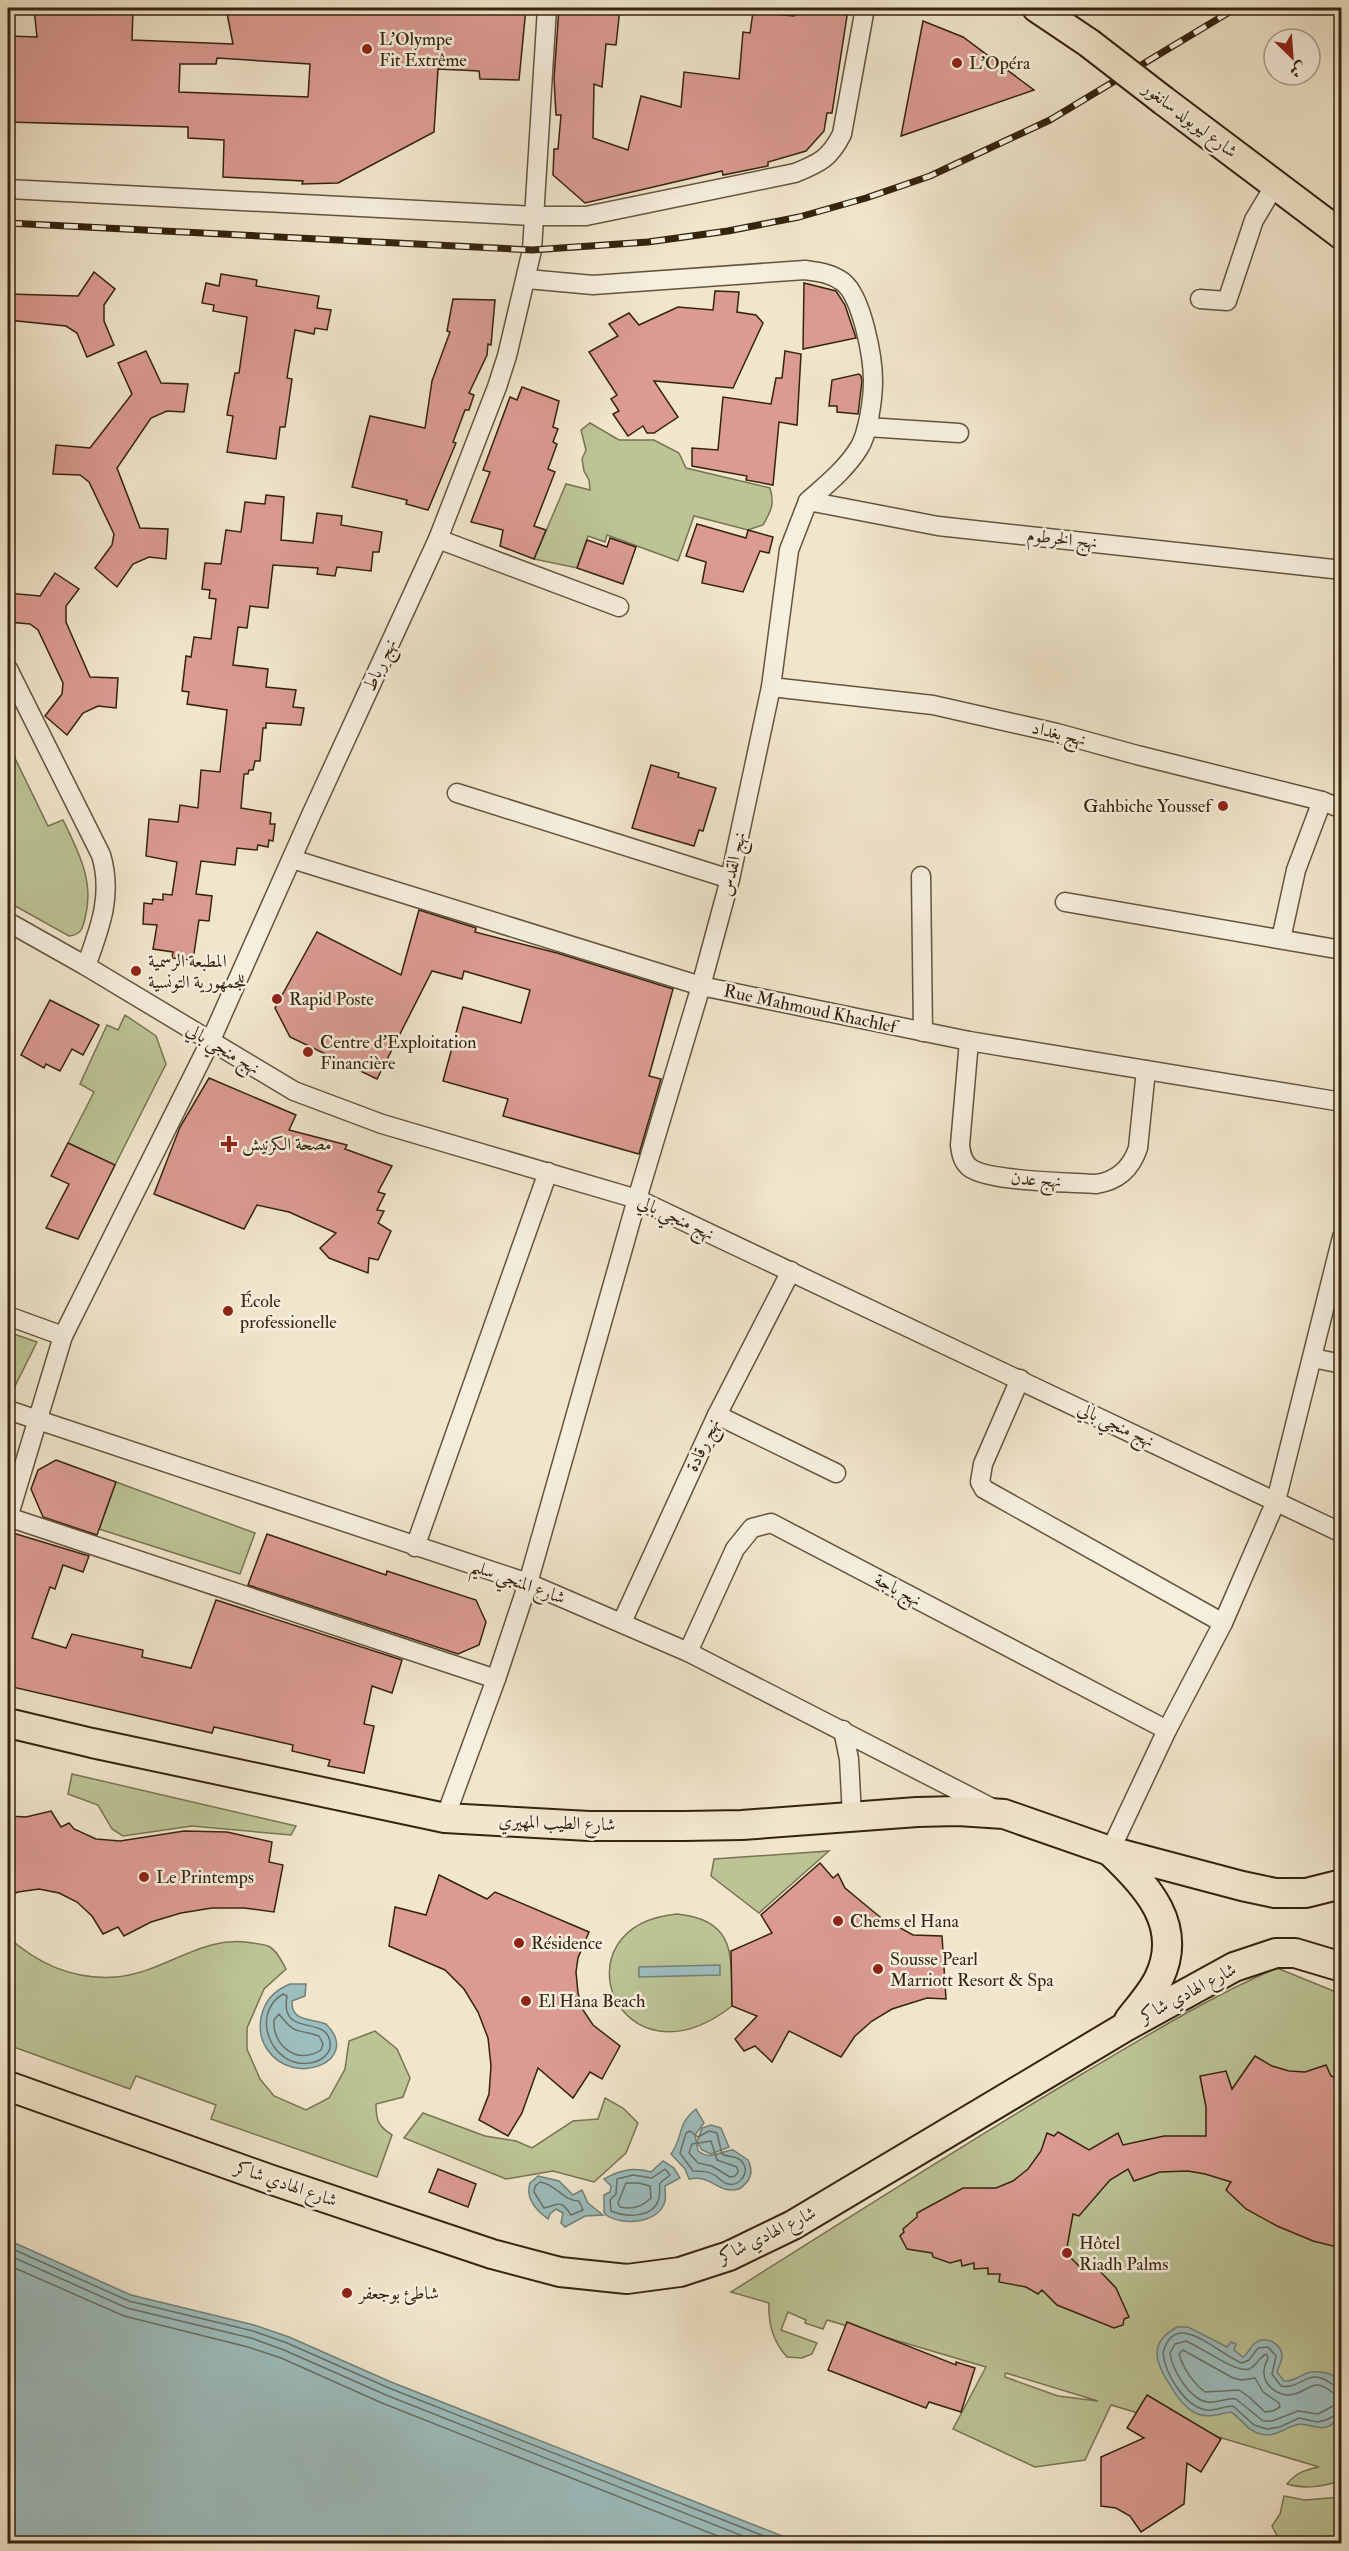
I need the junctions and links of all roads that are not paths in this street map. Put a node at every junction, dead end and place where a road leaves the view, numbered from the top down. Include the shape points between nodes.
1 (547, 8) edge
2 (865, 8) edge
3 (1038, 8) edge
4 (1275, 185) junction
5 (8, 189) edge
6 (535, 216) junction
7 (1341, 235) edge
8 (527, 279) junction
9 (1200, 299) dead end
10 (867, 428) junction
11 (959, 433) dead end
12 (808, 501) junction
13 (438, 539) junction
14 (1341, 570) edge
15 (619, 607) dead end
16 (8, 669) edge
17 (771, 687) junction
18 (457, 792) dead end
19 (1322, 801) junction
20 (1341, 809) edge
21 (292, 859) junction
22 (921, 876) dead end
23 (730, 879) junction
24 (1065, 902) dead end
25 (8, 922) edge
26 (1281, 939) junction
27 (1341, 950) edge
28 (86, 966) junction
29 (701, 986) junction
30 (923, 1032) junction
31 (969, 1041) junction
32 (210, 1042) junction
33 (1146, 1070) junction
34 (1341, 1102) edge
35 (548, 1172) junction
36 (637, 1199) junction
37 (1341, 1237) edge
38 (791, 1271) junction
39 (8, 1316) edge
40 (63, 1336) junction
41 (1313, 1358) junction
42 (1341, 1364) edge
43 (1020, 1379) junction
44 (8, 1410) edge
45 (717, 1415) junction
46 (38, 1421) junction
47 (836, 1473) dead end
48 (1276, 1501) junction
49 (8, 1517) edge
50 (1341, 1533) edge
51 (415, 1547) junction
52 (528, 1583) junction
53 (622, 1622) junction
54 (1223, 1623) junction
55 (688, 1652) junction
56 (496, 1679) junction
57 (8, 1723) edge
58 (843, 1730) junction
59 (1167, 1730) junction
60 (1004, 1814) junction
61 (852, 1816) junction
62 (446, 1818) junction
63 (1110, 1851) junction
64 (1341, 1884) edge
65 (1341, 1967) edge
66 (1125, 2027) junction
67 (8, 2086) edge

1 - 6 street, نهج رباط
2 - 6 street via 842,134 833,151 818,164 795,173 586,216
3 - 4 main road, شارع ليوبولد سانغور, bridge via 1089,42
4 - 7 main road, شارع ليوبولد سانغور
4 - 9 street via 1254,220 1227,301
5 - 6 street
6 - 8 street, نهج رباط
8 - 10 street via 593,285 804,270 830,273 845,283 856,301 868,341 873,382
8 - 13 street, نهج رباط via 497,387
10 - 11 street
10 - 12 street via 860,447 843,469
12 - 14 street, نهج الخرطوم via 938,526
12 - 17 street, نهج القدس via 789,550
13 - 15 street
13 - 21 street, نهج رباط
16 - 28 street via 106,871 103,916
17 - 19 street, نهج بغداد via 933,705
17 - 23 street, نهج القدس
18 - 23 street
19 - 20 street, نهج بغداد
19 - 26 street via 1296,870
21 - 29 street, Rue Mahmoud Khachlef
21 - 32 street, نهج رباط
22 - 30 street
23 - 29 street, نهج القدس
24 - 26 street
25 - 28 street, نهج منجي بالي
26 - 27 street
28 - 32 street, نهج منجي بالي
29 - 30 street, Rue Mahmoud Khachlef
29 - 36 street, نهج القدس
30 - 31 street, Rue Mahmoud Khachlef
31 - 33 street, Rue Mahmoud Khachlef
31 - 33 street, نهج عدن via 960,1145 968,1167 989,1176 1096,1184 1119,1176 1138,1148
32 - 35 street, نهج منجي بالي via 294,1091 382,1124
32 - 40 street, نهج رباط
33 - 34 street, Rue Mahmoud Khachlef
35 - 36 street, نهج منجي بالي
35 - 51 street
36 - 38 street, نهج منجي بالي
36 - 52 street, نهج القدس
37 - 41 street
38 - 43 street, نهج منجي بالي
38 - 45 street, نهج رقادة
39 - 40 street
40 - 46 street, نهج رباط
41 - 42 street
41 - 48 street
43 - 48 street, نهج منجي بالي
43 - 54 street via 982,1464 980,1482 984,1489
44 - 46 street, شارع المنجي سليم
45 - 47 street
45 - 53 street, نهج رقادة
46 - 49 street, نهج رباط
46 - 51 street, شارع المنجي سليم
48 - 50 street, نهج منجي بالي
48 - 54 street
49 - 56 street
51 - 52 street, شارع المنجي سليم
52 - 53 street, شارع المنجي سليم
52 - 56 street, نهج القدس
53 - 55 street, شارع المنجي سليم
54 - 59 street
55 - 58 street, شارع المنجي سليم
55 - 59 street, نهج باجة via 735,1549 752,1528 771,1523
56 - 62 street, نهج القدس
57 - 62 main road, شارع الطيب المهيري
58 - 60 street, شارع المنجي سليم
58 - 61 street
59 - 63 street
60 - 61 main road, شارع الطيب المهيري via 948,1811
60 - 63 main road, شارع الطيب المهيري
61 - 62 main road, شارع الطيب المهيري via 682,1826 589,1826
63 - 64 main road, شارع الطيب المهيري via 1275,1893 1306,1893
63 - 66 main road via 1149,1891 1158,1906 1166,1940 1166,1958 1159,1979
65 - 66 main road, شارع الهادي شاكر via 1295,1953 1276,1953 1234,1968
66 - 67 main road, شارع الهادي شاكر via 793,2225 729,2256 680,2272 627,2279 561,2272 492,2254

